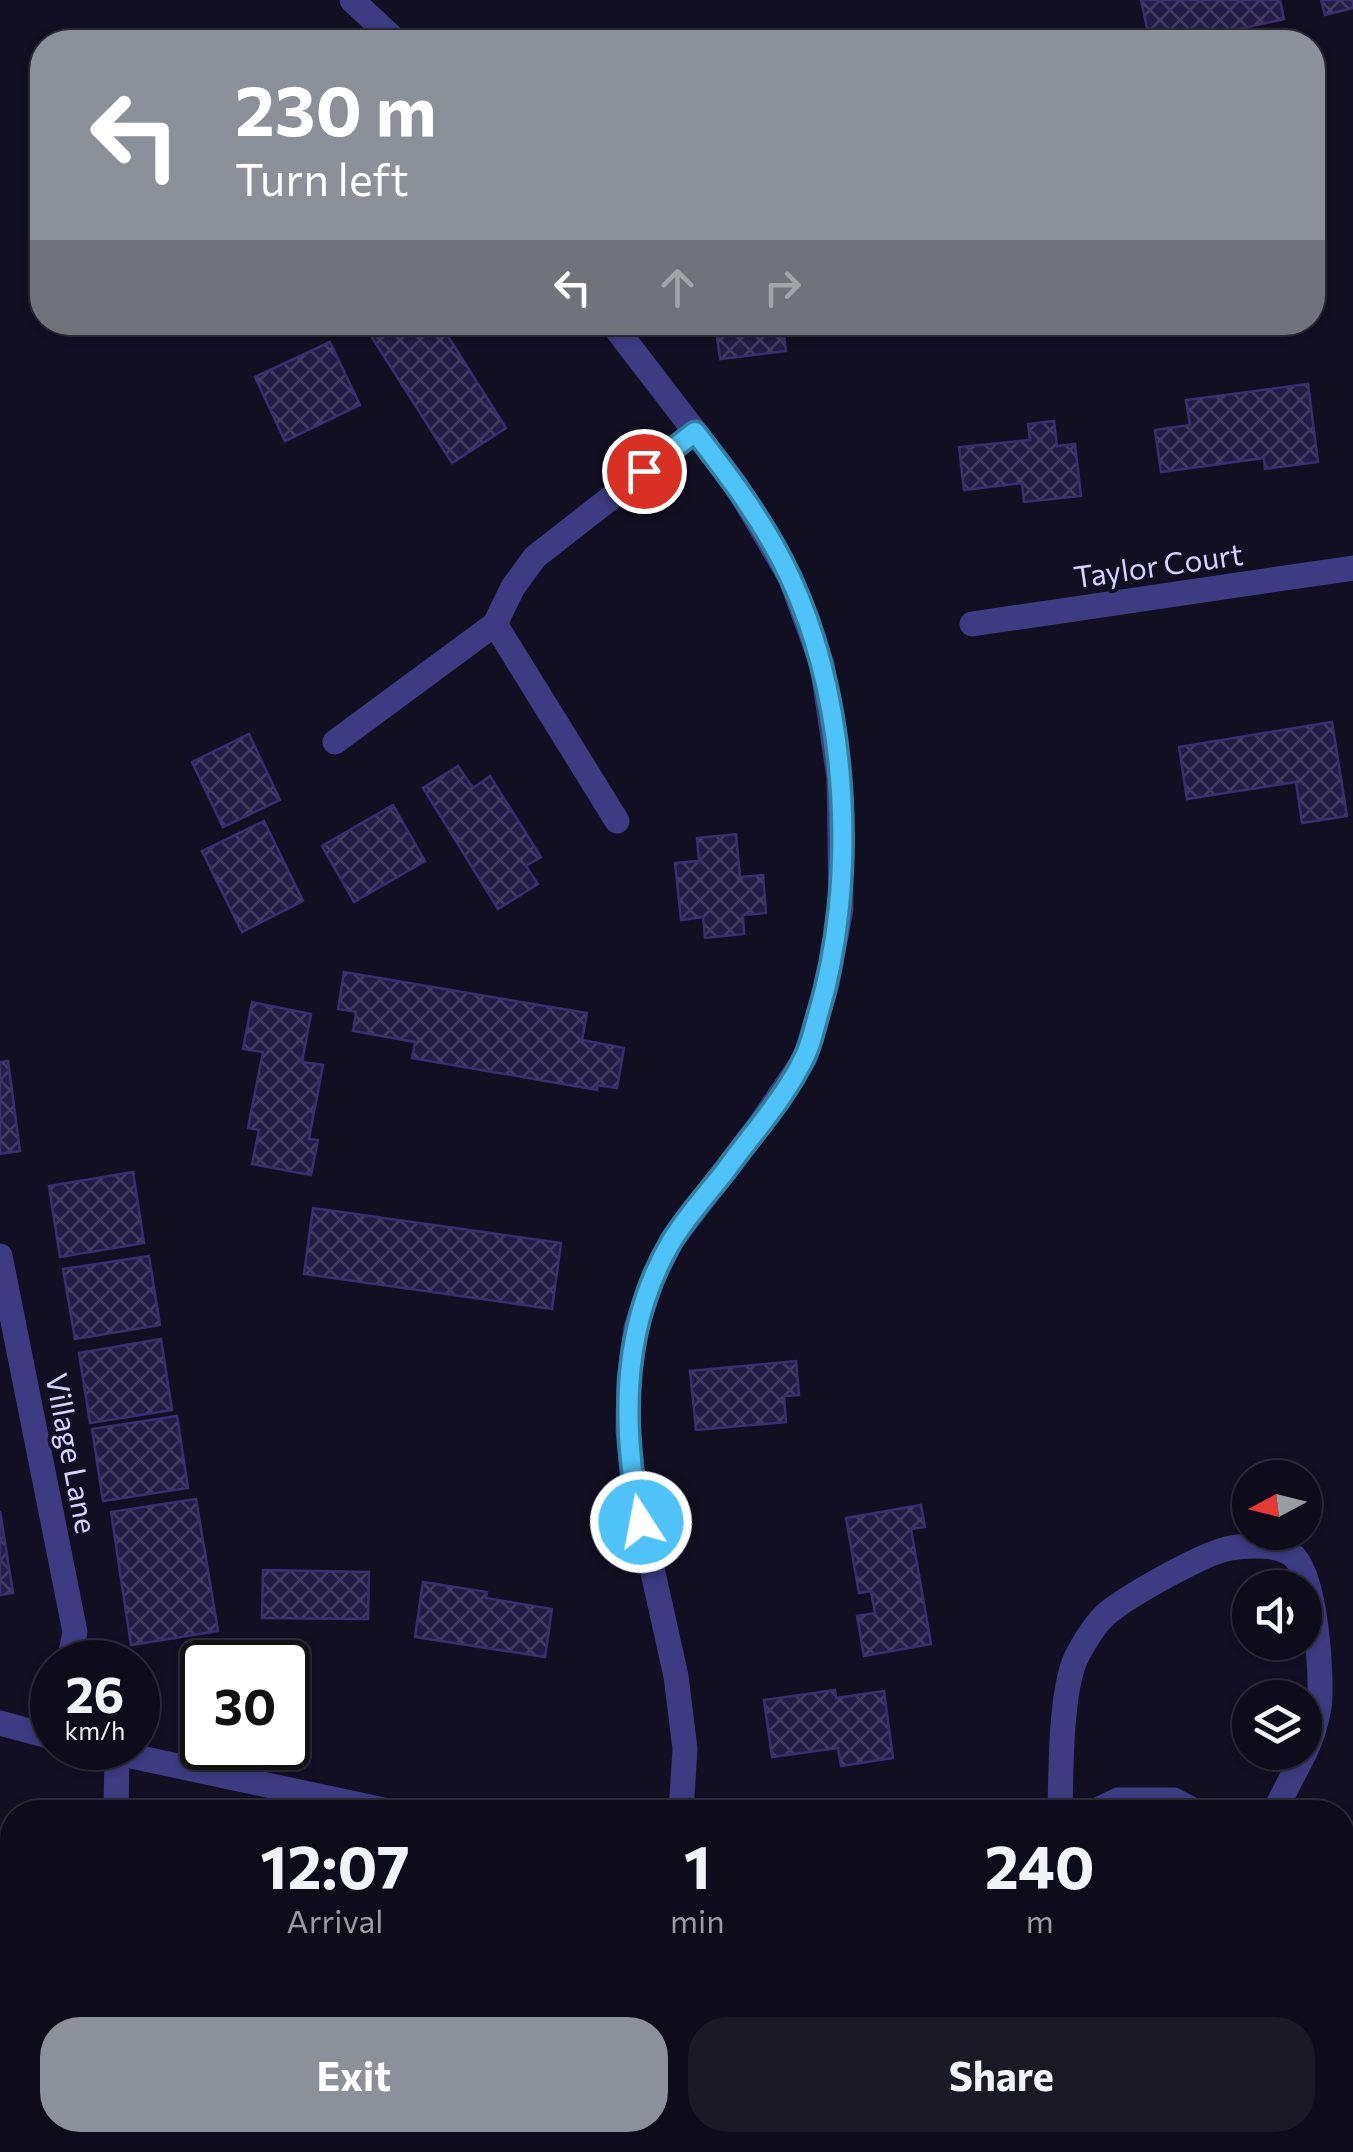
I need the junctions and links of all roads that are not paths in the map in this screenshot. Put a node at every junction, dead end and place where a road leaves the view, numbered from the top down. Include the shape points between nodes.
1 (352, 0) edge
2 (385, 30) edge
3 (622, 335) edge
4 (695, 432) junction
5 (1353, 568) edge
6 (495, 624) junction
7 (972, 624) dead end
8 (336, 742) dead end
9 (617, 821) dead end
10 (0, 1256) edge
11 (74, 1640) edge
12 (1319, 1680) edge
13 (0, 1723) edge
14 (30, 1730) edge
15 (160, 1762) edge
16 (109, 1770) edge
17 (1296, 1770) edge
18 (114, 1800) edge
19 (338, 1800) edge
20 (682, 1800) edge
21 (1061, 1800) edge
22 (1118, 1800) edge
23 (1174, 1800) edge
24 (1280, 1800) edge

1 - 2 street
3 - 4 street
4 - 6 street via 535,556
4 - 20 street via 790,576 822,664 840,778 842,849 837,928 805,1058 672,1240 636,1328 629,1379 633,1483 676,1676 685,1749
5 - 7 street, Taylor Court
6 - 8 street
6 - 9 street
10 - 11 street, Village Lane
12 - 21 street via 1306,1571 1291,1554 1229,1548 1178,1571 1107,1613 1076,1657 1065,1710
13 - 14 street
15 - 19 street
16 - 18 street
17 - 24 street
22 - 23 street

